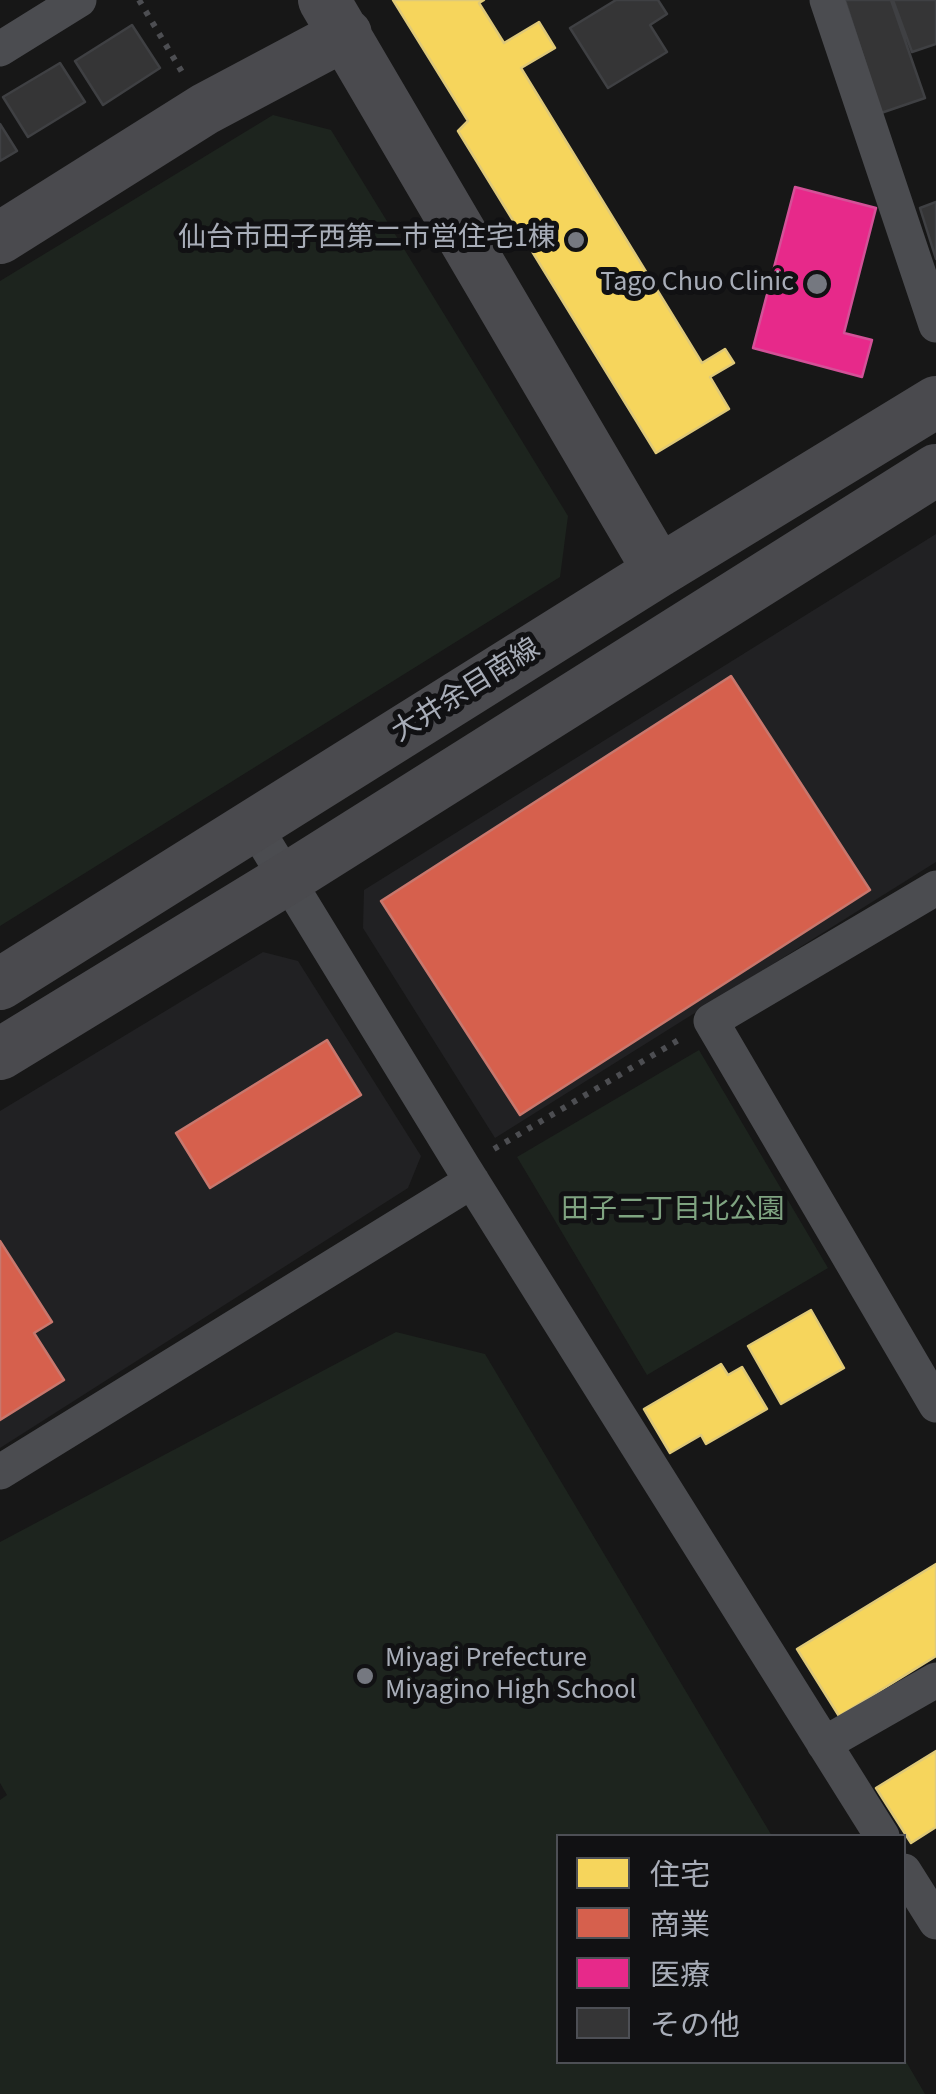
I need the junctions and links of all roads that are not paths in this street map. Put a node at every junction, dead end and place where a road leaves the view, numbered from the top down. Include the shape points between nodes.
1 (79, 0) edge
2 (827, 0) edge
3 (335, 17) edge
4 (0, 49) edge
5 (0, 238) edge
6 (936, 325) edge
7 (936, 402) edge
8 (936, 470) edge
9 (659, 571) junction
10 (255, 827) junction
11 (286, 880) junction
12 (936, 888) edge
13 (0, 984) edge
14 (0, 1054) edge
15 (467, 1174) junction
16 (936, 1405) edge
17 (0, 1472) edge
18 (936, 1680) edge
19 (824, 1744) junction
20 (881, 1834) edge
21 (906, 1874) edge
22 (936, 1922) edge

1 - 4 street
2 - 6 street
3 - 5 street via 205,109
3 - 9 street
7 - 9 street, 大井余目南線
8 - 11 street
9 - 10 street, 大井余目南線
10 - 11 street
10 - 13 street, 大井余目南線
11 - 14 street
11 - 15 street
12 - 16 street via 712,1021
15 - 17 street
15 - 19 street
18 - 19 street
19 - 20 street
21 - 22 street

